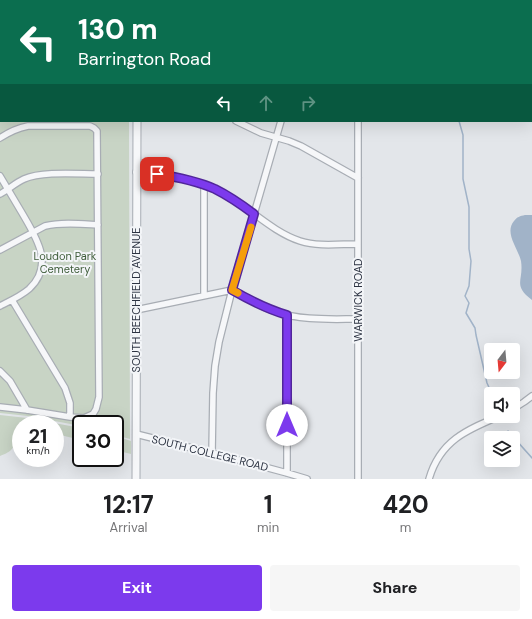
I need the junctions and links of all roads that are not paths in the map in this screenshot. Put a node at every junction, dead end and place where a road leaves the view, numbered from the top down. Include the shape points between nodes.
1 (137, 122) edge
2 (238, 122) edge
3 (281, 122) edge
4 (358, 122) edge
5 (0, 138) edge
6 (276, 138) junction
7 (136, 172) junction
8 (98, 174) junction
9 (0, 176) edge
10 (358, 178) junction
11 (204, 185) junction
12 (8, 190) junction
13 (0, 194) edge
14 (254, 214) junction
15 (98, 225) junction
16 (34, 232) junction
17 (358, 244) junction
18 (0, 250) edge
19 (232, 290) junction
20 (204, 295) junction
21 (12, 300) junction
22 (0, 306) edge
23 (136, 310) junction
24 (287, 315) junction
25 (358, 319) junction
26 (0, 371) edge
27 (532, 396) edge
28 (520, 405) edge
29 (0, 407) edge
30 (27, 410) junction
31 (70, 417) junction
32 (484, 423) edge
33 (136, 434) junction
34 (212, 453) junction
35 (287, 473) junction
36 (136, 479) edge
37 (307, 479) edge
38 (358, 479) edge
39 (429, 479) edge

1 - 7 street, SOUTH BEECHFIELD AVENUE
2 - 6 street
3 - 6 street
4 - 10 street, WARWICK ROAD
5 - 8 street via 13,130 28,126 90,126 97,131
6 - 10 street via 301,146
6 - 14 street
7 - 11 street via 170,176
7 - 23 street, SOUTH BEECHFIELD AVENUE
8 - 12 street via 32,176
8 - 15 street
9 - 12 street
10 - 17 street, WARWICK ROAD
11 - 14 street via 227,196
11 - 20 street
12 - 13 street
12 - 16 street
14 - 17 street via 291,238 301,241 313,244
14 - 19 street
15 - 16 street via 50,225
15 - 31 street via 99,397 93,414 84,418
16 - 18 street
16 - 21 street via 41,250 42,267 35,283
17 - 25 street, WARWICK ROAD
19 - 20 street
19 - 24 street via 253,302
19 - 34 street via 219,342 216,366
20 - 23 street
21 - 22 street
21 - 31 street via 64,388 70,403
23 - 33 street, SOUTH BEECHFIELD AVENUE
24 - 25 street via 302,318
24 - 35 street
25 - 38 street, WARWICK ROAD
26 - 30 street via 10,381
27 - 28 street
29 - 30 street
30 - 31 street
32 - 39 street via 464,432 449,443 434,465
33 - 34 street, SOUTH COLLEGE ROAD
33 - 36 street, SOUTH BEECHFIELD AVENUE
34 - 35 street, SOUTH COLLEGE ROAD
35 - 37 street, SOUTH COLLEGE ROAD

